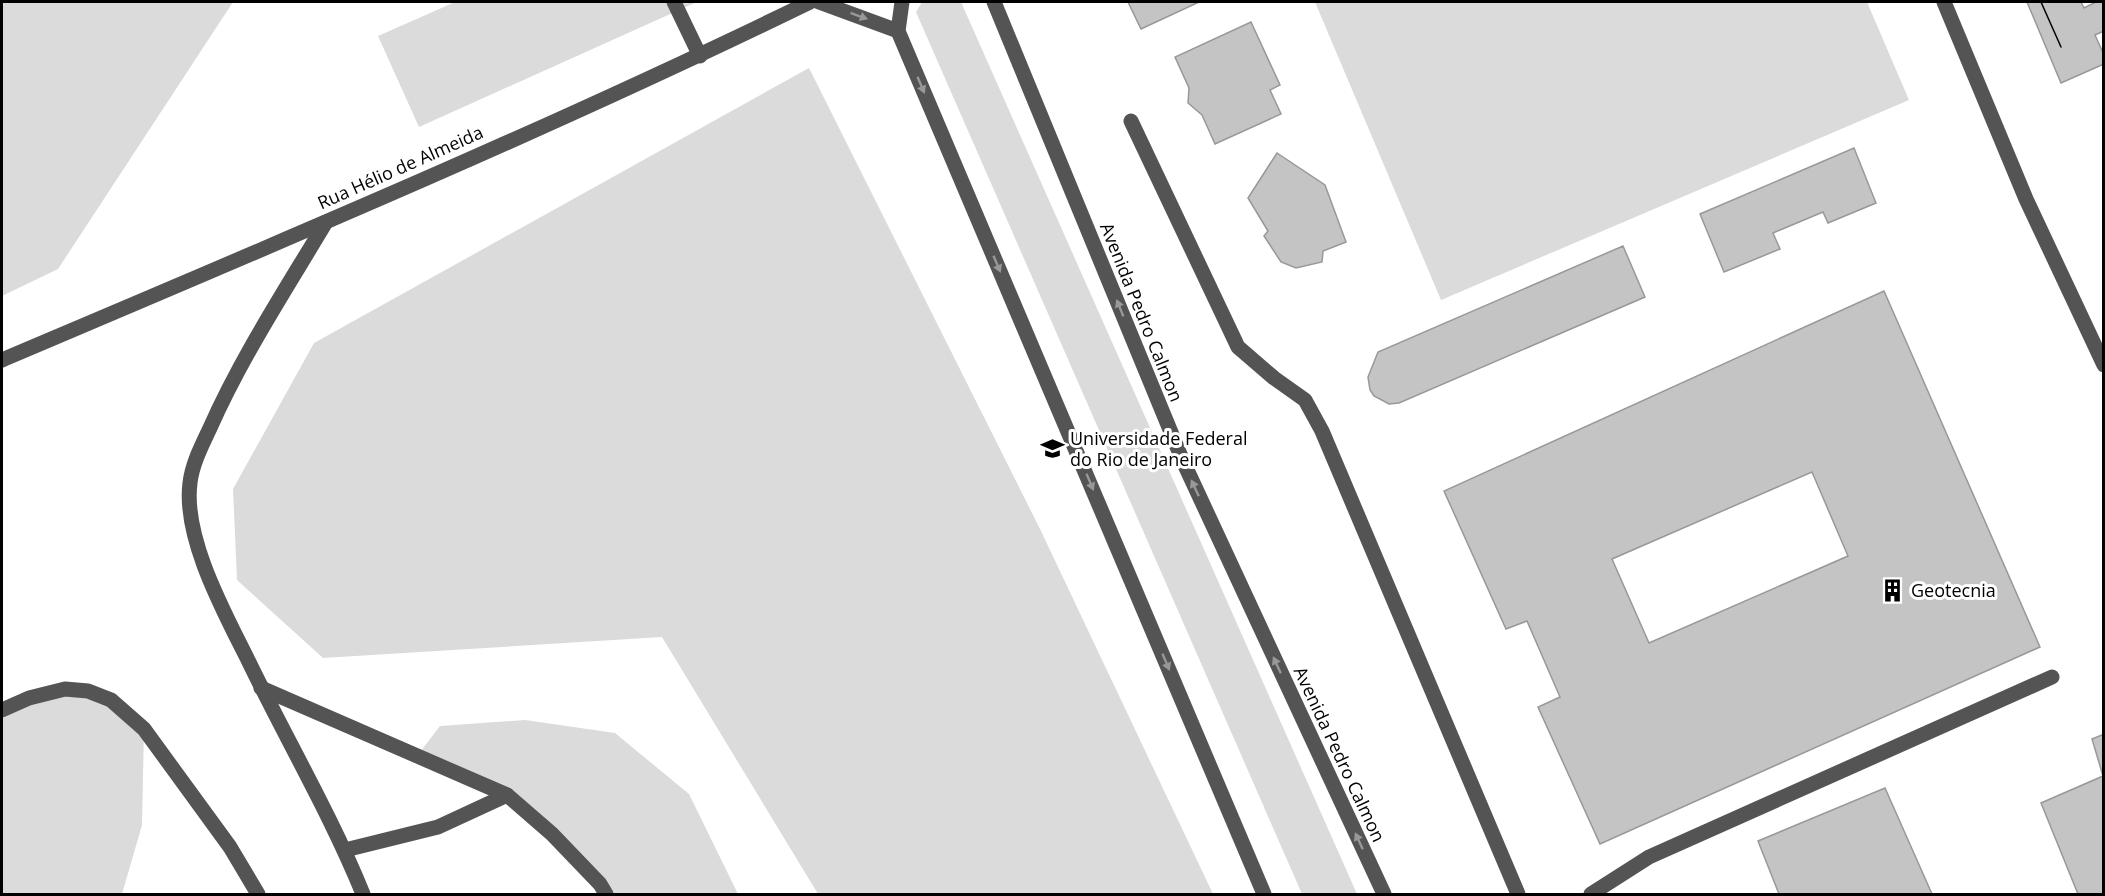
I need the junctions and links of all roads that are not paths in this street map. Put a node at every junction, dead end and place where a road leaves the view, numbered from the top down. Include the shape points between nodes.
1 (675, 2) edge
2 (810, 2) edge
3 (819, 2) edge
4 (902, 2) edge
5 (994, 2) edge
6 (1944, 2) edge
7 (898, 31) junction
8 (700, 56) junction
9 (1131, 121) dead end
10 (326, 222) junction
11 (2, 360) edge
12 (2103, 365) edge
13 (2052, 677) dead end
14 (261, 688) junction
15 (2, 710) edge
16 (507, 795) junction
17 (345, 850) junction
18 (258, 894) edge
19 (363, 894) edge
20 (606, 894) edge
21 (1264, 894) edge
22 (1384, 894) edge
23 (1518, 894) edge
24 (1591, 894) edge

1 - 8 street
2 - 8 street, Rua Hélio de Almeida
3 -> 7 street
4 - 7 street
22 -> 5 street, Avenida Pedro Calmon via 1182,459
6 - 12 street via 2026,199
7 -> 21 street
8 - 10 street, Rua Hélio de Almeida
9 - 23 street via 1238,347 1305,400 1322,431
10 - 11 street, Rua Hélio de Almeida
10 - 14 street via 229,385 190,482 192,528 214,591
13 - 24 street via 1649,857
14 - 16 street
14 - 17 street
15 - 18 street via 65,689 88,691 111,700 144,729 230,847
16 - 17 street via 438,826
16 - 20 street via 552,834
17 - 19 street

